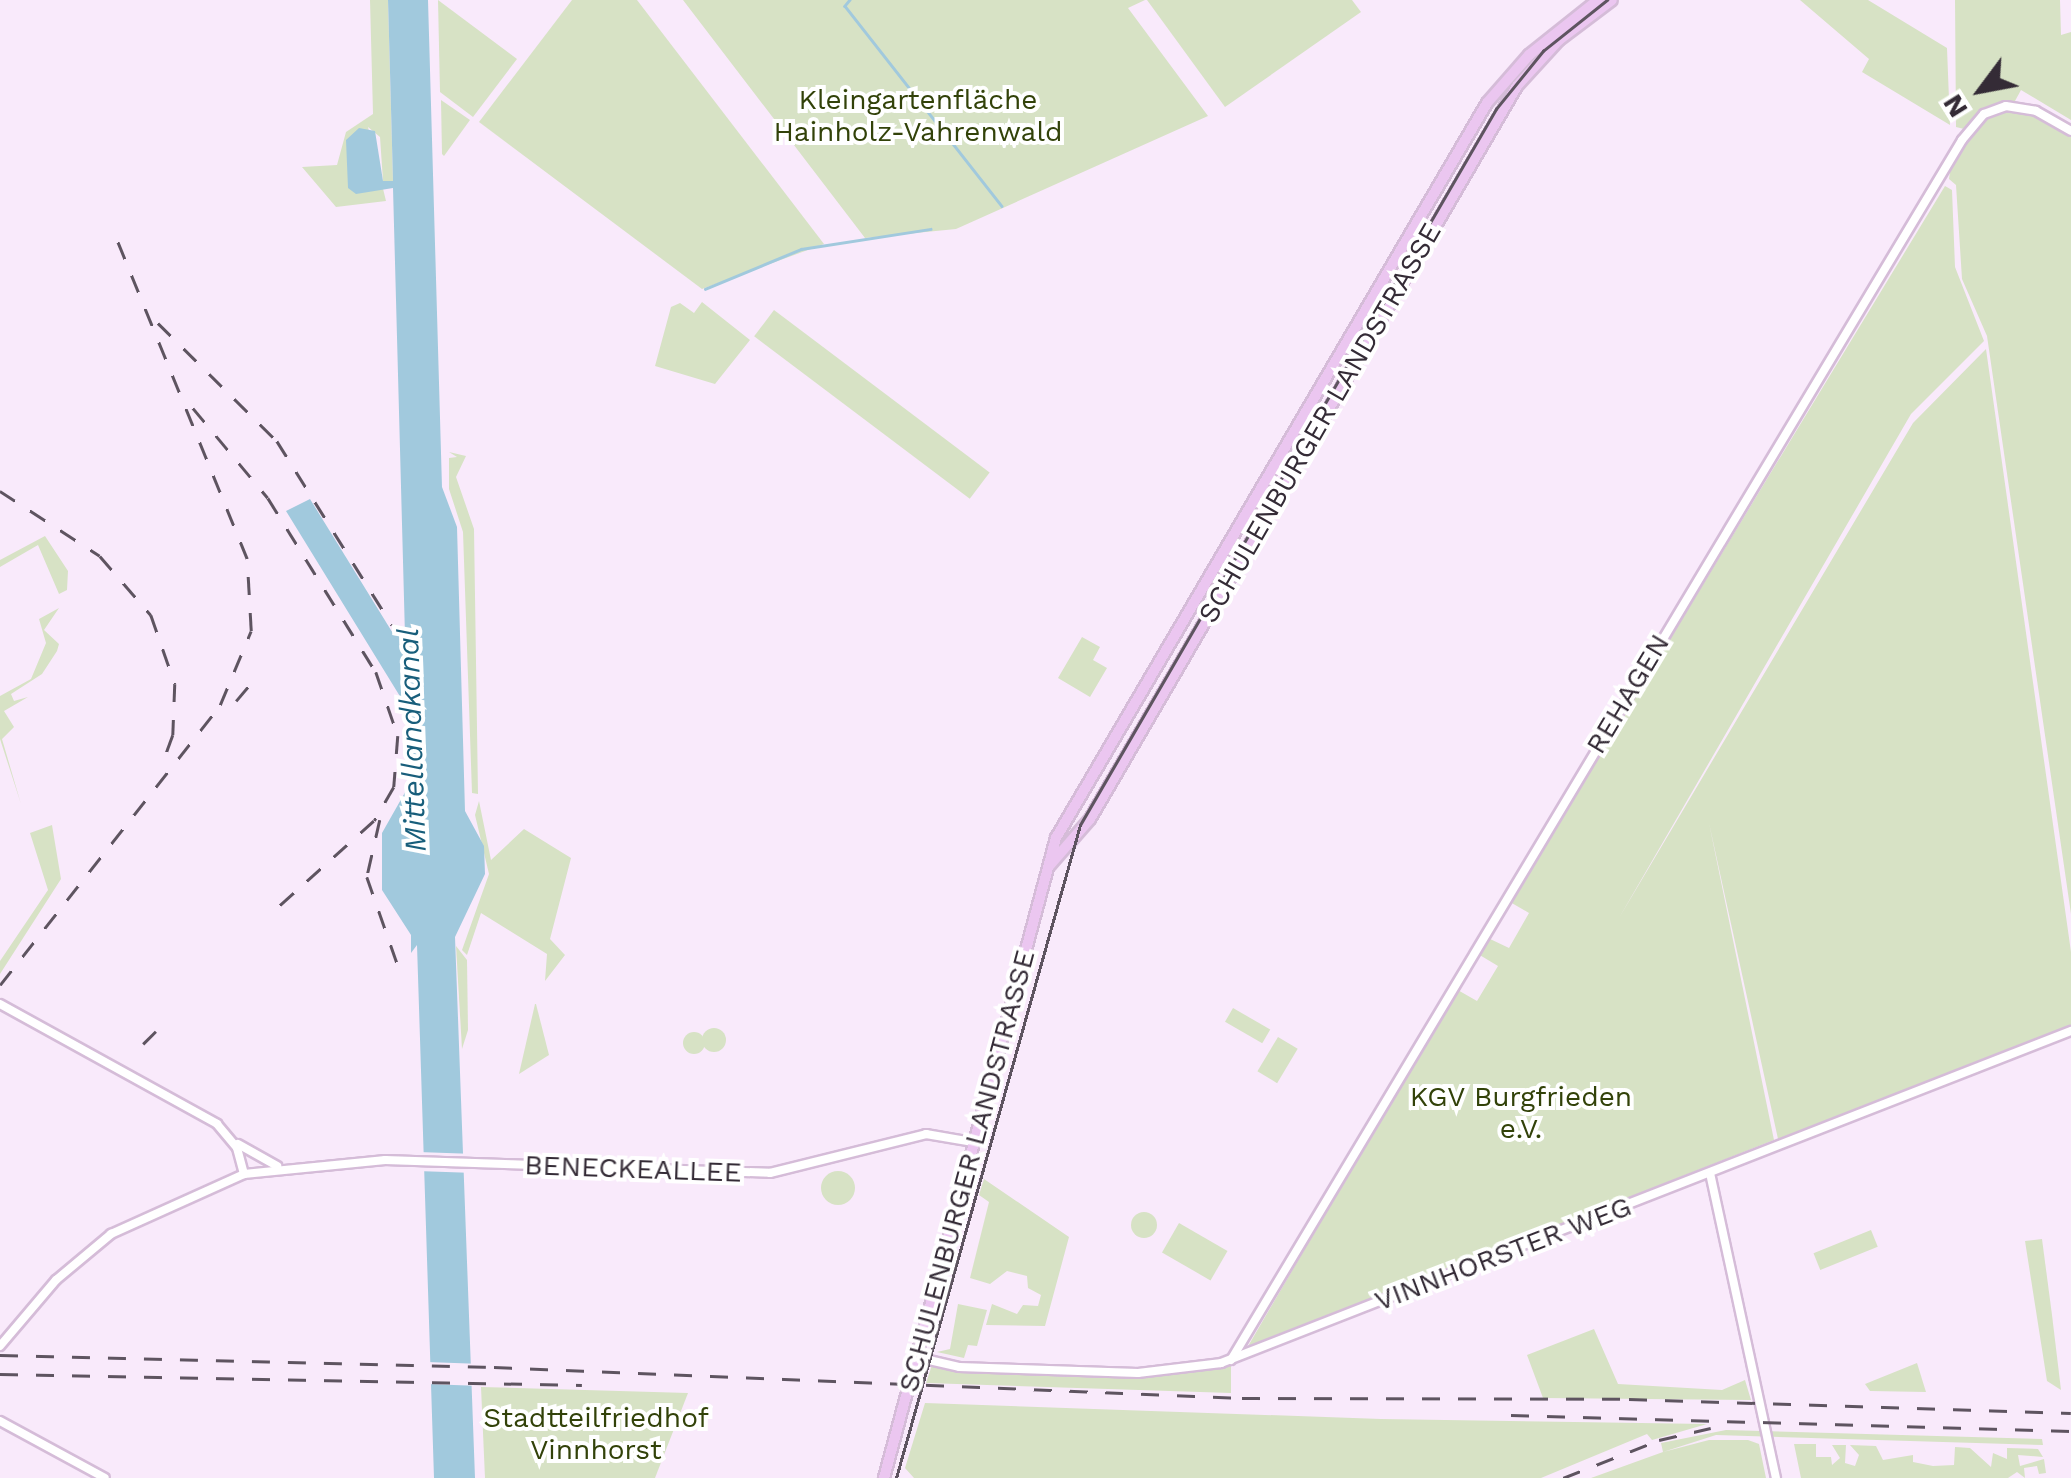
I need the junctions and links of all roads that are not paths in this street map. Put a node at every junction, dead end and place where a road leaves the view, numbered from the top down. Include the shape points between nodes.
1 (1598, 0) edge
2 (1612, 0) edge
3 (2071, 131) edge
4 (1050, 865) junction
5 (0, 1004) edge
6 (2071, 1031) edge
7 (232, 1138) junction
8 (973, 1142) junction
9 (287, 1167) junction
10 (1710, 1173) junction
11 (244, 1174) junction
12 (0, 1346) edge
13 (916, 1357) junction
14 (1231, 1360) junction
15 (0, 1421) edge
16 (105, 1478) edge
17 (884, 1478) edge
18 (1776, 1478) edge

1 - 4 main road, SCHULENBURGER LANDSTRASSE via 1529,55 1488,104 1060,830
2 - 4 main road, SCHULENBURGER LANDSTRASSE via 1560,40 1517,86 1090,819
3 - 14 street, REHAGEN via 2036,111 2006,106 1984,114 1962,140
4 - 8 main road, SCHULENBURGER LANDSTRASSE
5 - 7 street, BENECKEALLEE
6 - 10 street, VINNHORSTER WEG
7 - 9 street, BENECKEALLEE via 259,1161
7 - 11 street
8 - 9 street, BENECKEALLEE via 926,1134 770,1173 412,1160
8 - 13 main road, SCHULENBURGER LANDSTRASSE
9 - 11 street, BENECKEALLEE
10 - 14 street, VINNHORSTER WEG
10 - 18 street
11 - 12 street, BENECKEALLEE via 111,1234 56,1280
13 - 14 street, VINNHORSTER WEG via 959,1367 1138,1373
13 - 17 main road, SCHULENBURGER LANDSTRASSE
15 - 16 street

